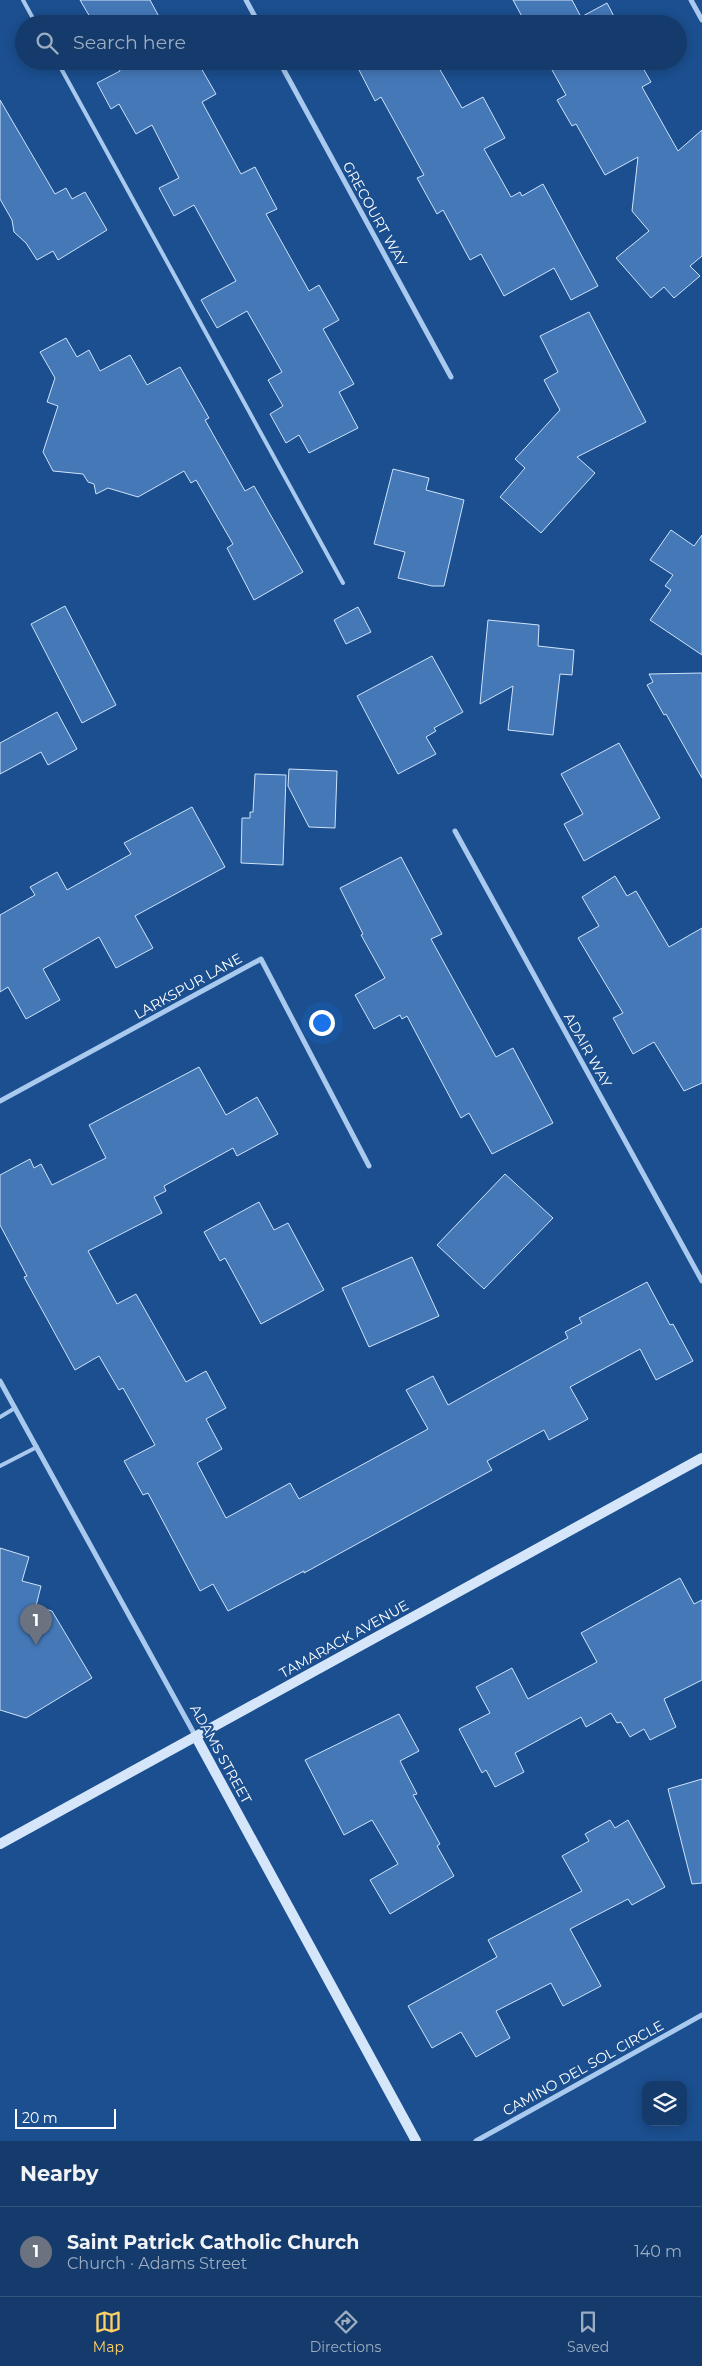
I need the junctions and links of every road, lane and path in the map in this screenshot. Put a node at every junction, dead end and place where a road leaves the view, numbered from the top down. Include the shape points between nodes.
1 (23, 0) edge
2 (246, 0) edge
3 (691, 0) edge
4 (31, 15) edge
5 (254, 15) edge
6 (702, 20) edge
7 (62, 70) edge
8 (284, 70) edge
9 (451, 377) dead end
10 (344, 583) dead end
11 (455, 831) dead end
12 (0, 1101) edge
13 (369, 1166) dead end
14 (702, 1281) edge
15 (0, 1381) edge
16 (15, 1408) junction
17 (0, 1417) edge
18 (37, 1447) junction
19 (702, 1458) edge
20 (0, 1466) edge
21 (196, 1737) junction
22 (0, 1844) edge
23 (702, 2015) edge
24 (416, 2141) edge
25 (476, 2141) edge

1 - 4 lane
2 - 5 street
3 - 6 street
7 - 10 lane
8 - 9 street, GRECOURT WAY
11 - 14 street, ADAIR WAY
12 - 13 street, LARKSPUR LANE via 261,959
15 - 16 street, ADAMS STREET
16 - 17 lane
16 - 18 street, ADAMS STREET
18 - 20 lane
18 - 21 street, ADAMS STREET
19 - 21 main road, TAMARACK AVENUE
21 - 22 main road, TAMARACK AVENUE
21 - 24 main road, ADAMS STREET
23 - 25 street, CAMINO DEL SOL CIRCLE

